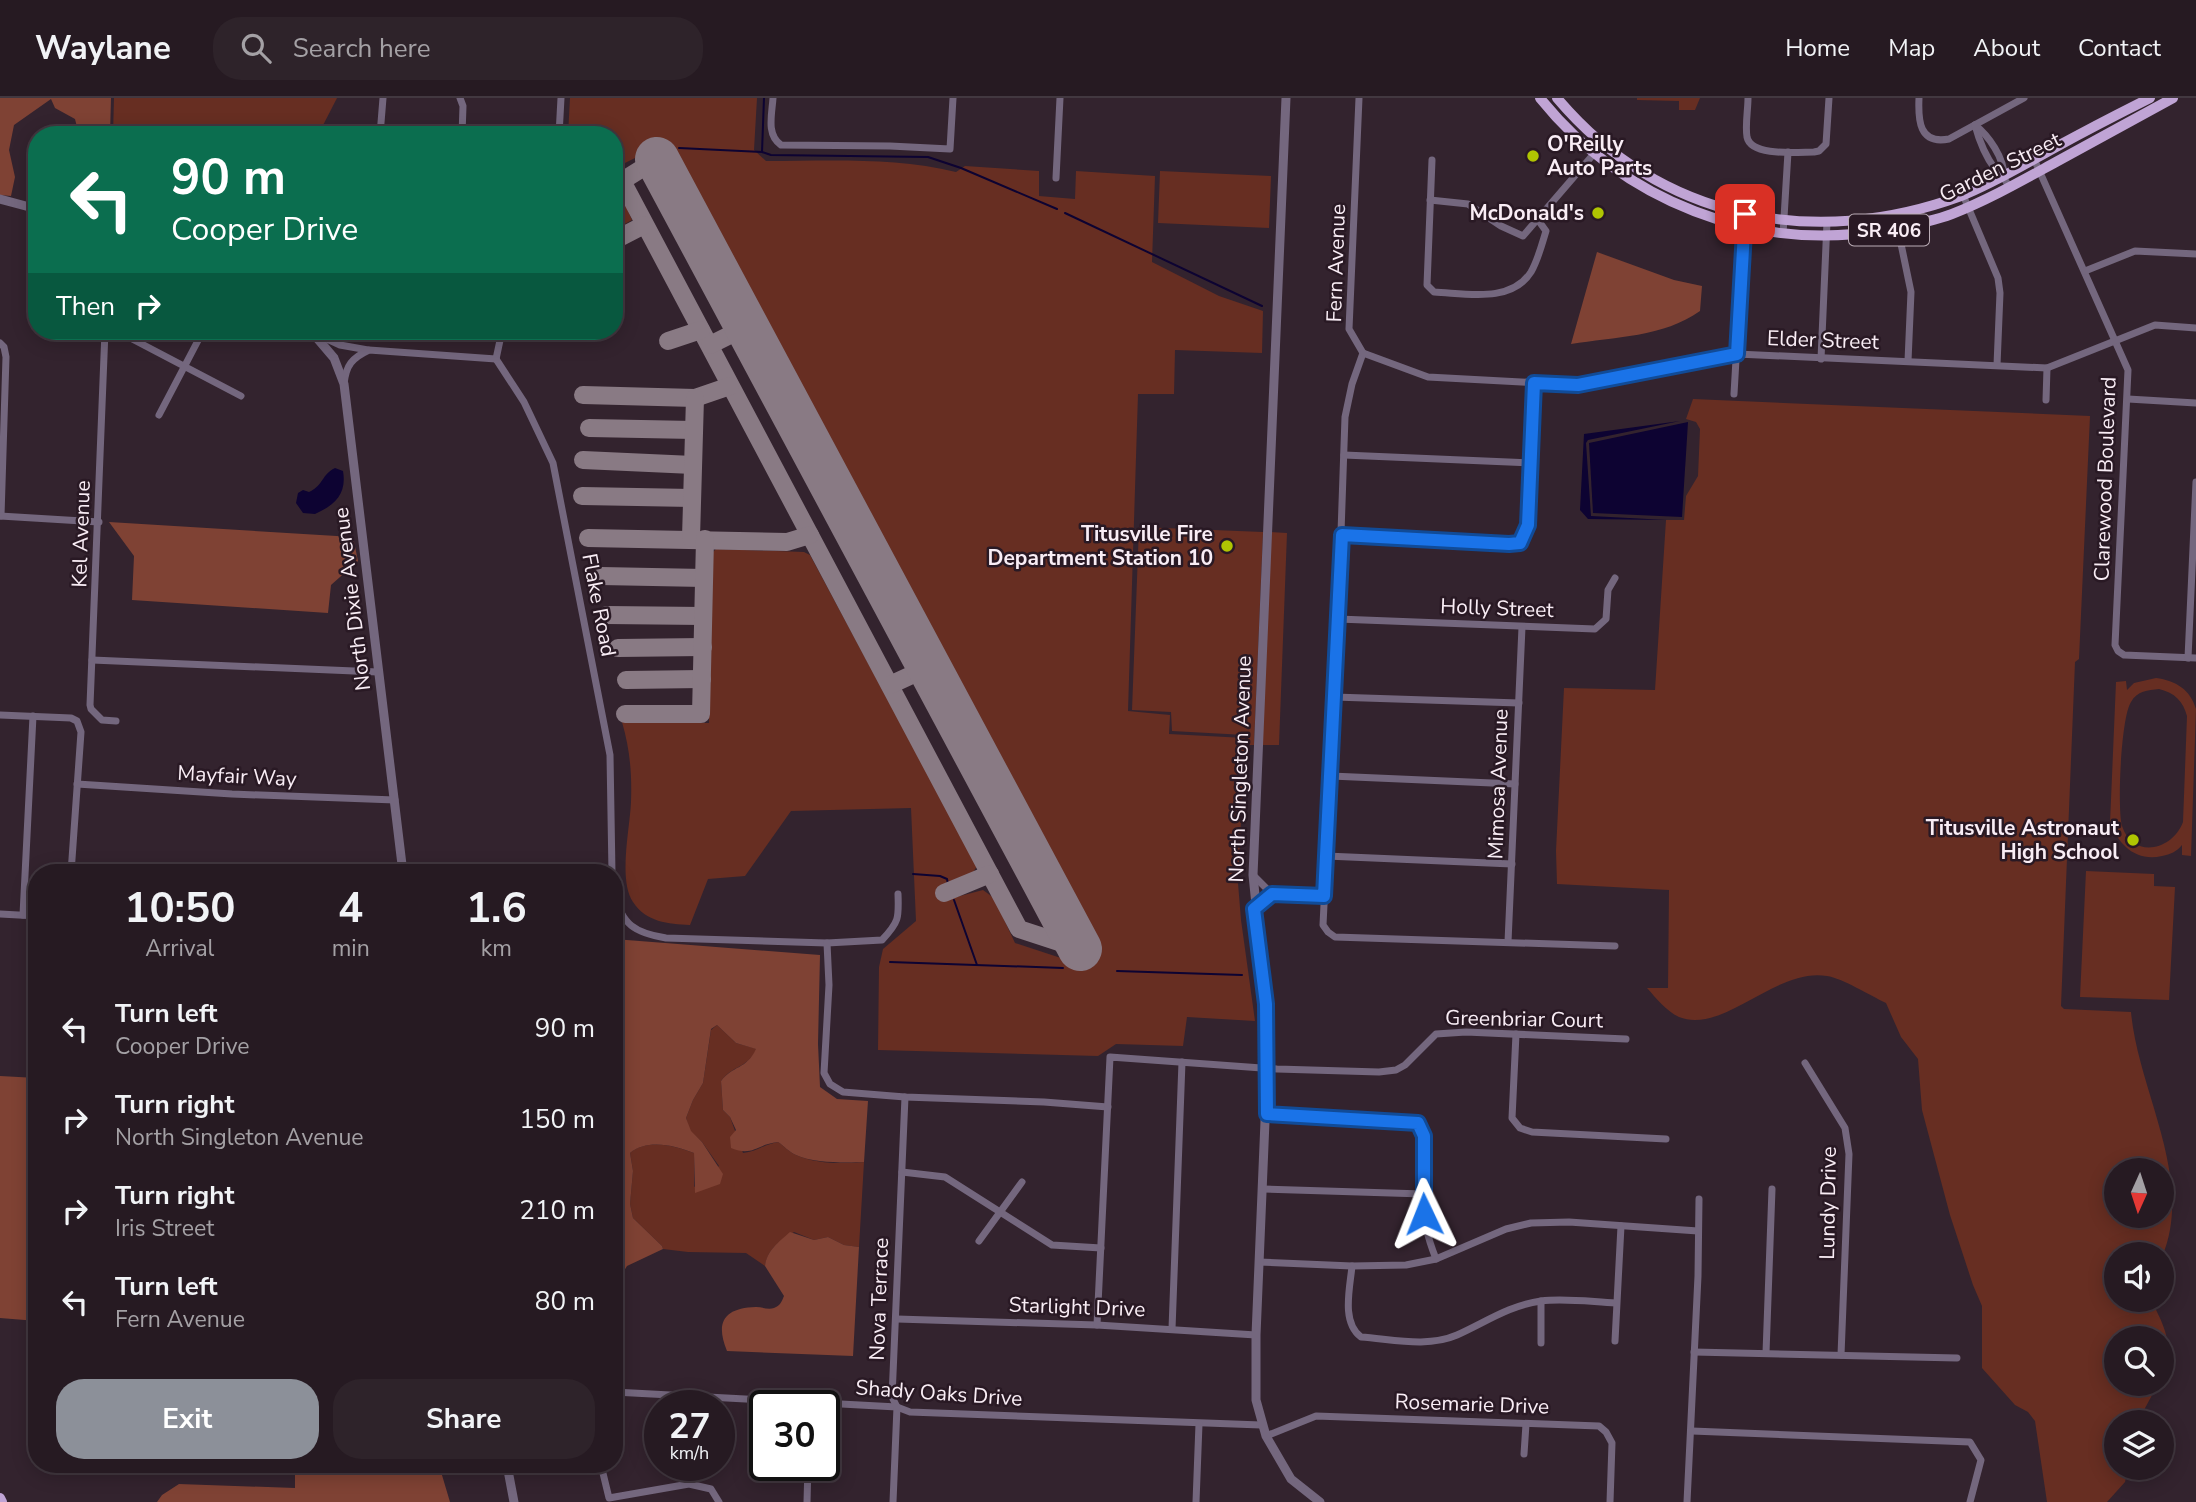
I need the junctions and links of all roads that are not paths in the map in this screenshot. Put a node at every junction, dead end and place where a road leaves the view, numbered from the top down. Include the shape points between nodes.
1 (383, 98) edge
2 (460, 98) edge
3 (561, 98) edge
4 (773, 98) edge
5 (953, 98) edge
6 (1060, 98) edge
7 (1286, 98) edge
8 (1359, 98) edge
9 (1540, 98) edge
10 (1557, 98) edge
11 (1748, 98) edge
12 (1829, 98) edge
13 (1919, 98) edge
14 (2024, 98) edge
15 (2150, 98) edge
16 (2173, 98) edge
17 (1975, 125) junction
18 (381, 126) edge
19 (462, 126) edge
20 (559, 126) edge
21 (1598, 149) junction
22 (1787, 152) junction
23 (2034, 159) junction
24 (1432, 160) dead end
25 (2040, 171) junction
26 (2004, 176) junction
27 (1056, 178) dead end
28 (2009, 187) junction
29 (1963, 195) junction
30 (0, 199) edge
31 (1430, 200) junction
32 (28, 207) edge
33 (1968, 207) junction
34 (1745, 214) junction
35 (1895, 215) junction
36 (1538, 220) junction
37 (1784, 222) junction
38 (1827, 222) junction
39 (1744, 228) junction
40 (1899, 228) junction
41 (1783, 234) junction
42 (1826, 236) junction
43 (2196, 254) edge
44 (2085, 271) junction
45 (2196, 328) edge
46 (106, 340) edge
47 (134, 340) edge
48 (198, 340) edge
49 (319, 340) edge
50 (330, 340) edge
51 (500, 340) edge
52 (2116, 341) junction
53 (0, 343) edge
54 (369, 350) junction
55 (1363, 353) junction
56 (1737, 354) junction
57 (496, 359) junction
58 (1821, 359) junction
59 (1909, 360) junction
60 (183, 365) junction
61 (1997, 365) junction
62 (2047, 368) junction
63 (1534, 383) junction
64 (344, 384) junction
65 (1734, 394) dead end
66 (241, 396) dead end
67 (2128, 399) junction
68 (2046, 400) dead end
69 (2196, 403) edge
70 (159, 415) dead end
71 (1, 433) edge
72 (1344, 455) junction
73 (1530, 463) junction
74 (2196, 482) edge
75 (0, 516) edge
76 (99, 522) junction
77 (1342, 535) junction
78 (1615, 578) dead end
79 (1338, 619) junction
80 (1522, 626) junction
81 (2192, 658) edge
82 (92, 660) junction
83 (378, 673) junction
84 (1334, 697) junction
85 (1519, 704) junction
86 (0, 715) edge
87 (33, 716) junction
88 (116, 721) dead end
89 (1331, 775) junction
90 (77, 784) junction
91 (1515, 784) junction
92 (396, 800) junction
93 (1326, 856) junction
94 (72, 864) edge
95 (402, 864) edge
96 (612, 864) edge
97 (1512, 864) junction
98 (1253, 875) junction
99 (898, 894) dead end
100 (1272, 894) junction
101 (1324, 896) junction
102 (1254, 909) junction
103 (0, 914) edge
104 (623, 914) edge
105 (23, 915) junction
106 (28, 915) edge
107 (1508, 942) junction
108 (827, 943) junction
109 (1615, 946) dead end
110 (1516, 1034) junction
111 (1626, 1039) dead end
112 (1182, 1062) junction
113 (1805, 1063) dead end
114 (1268, 1066) junction
115 (905, 1097) junction
116 (1108, 1107) junction
117 (1267, 1114) junction
118 (1666, 1139) dead end
119 (902, 1172) junction
120 (1022, 1182) dead end
121 (1263, 1189) junction
122 (1772, 1189) dead end
123 (1423, 1194) junction
124 (1699, 1199) dead end
125 (1001, 1212) junction
126 (1621, 1226) junction
127 (1698, 1231) junction
128 (979, 1241) dead end
129 (1101, 1248) junction
130 (1436, 1259) junction
131 (1259, 1262) junction
132 (1352, 1266) junction
133 (1541, 1301) junction
134 (1616, 1303) junction
135 (897, 1319) junction
136 (1097, 1325) junction
137 (1172, 1329) junction
138 (1256, 1335) junction
139 (1615, 1342) dead end
140 (1541, 1343) dead end
141 (1694, 1352) junction
142 (1766, 1353) junction
143 (1841, 1355) junction
144 (1957, 1358) dead end
145 (623, 1393) edge
146 (749, 1400) edge
147 (840, 1404) edge
148 (897, 1407) junction
149 (1199, 1424) junction
150 (1526, 1424) junction
151 (1261, 1425) junction
152 (1692, 1431) junction
153 (1266, 1436) junction
154 (1524, 1454) dead end
155 (509, 1473) edge
156 (603, 1473) edge
157 (808, 1481) edge
158 (514, 1502) edge
159 (719, 1502) edge
160 (807, 1502) edge
161 (893, 1502) edge
162 (1196, 1502) edge
163 (1320, 1502) edge
164 (1610, 1502) edge
165 (1687, 1502) edge
166 (1970, 1502) edge

1 - 18 street
2 - 19 street
3 - 20 street
4 - 5 street via 771,132 781,145 950,149
6 - 27 street
7 - 98 street, North Singleton Avenue
8 - 55 street, Fern Avenue via 1349,328
9 - 21 main road, Garden Street / SR 406 via 1577,139
10 - 21 main road, Garden Street / SR 406
11 - 22 street via 1747,137 1752,147
12 - 22 street via 1826,144 1814,152
13 - 17 street via 1923,130 1934,139 1949,139
14 - 17 street
15 - 23 main road, Garden Street / SR 406
16 - 25 main road, Garden Street / SR 406
17 - 26 street via 1996,172
21 - 34 main road, Garden Street / SR 406 via 1685,195
21 - 36 street
21 - 39 main road, Garden Street / SR 406 via 1646,189 1690,212
22 - 37 street
23 - 25 street, Clarewood Boulevard
23 - 26 main road, Garden Street / SR 406
24 - 31 street
25 - 28 main road, Garden Street / SR 406
25 - 44 street, Clarewood Boulevard
26 - 28 street
26 - 29 main road, Garden Street / SR 406
28 - 33 main road, Garden Street / SR 406
29 - 33 street
29 - 35 main road, Garden Street / SR 406
30 - 32 street
31 - 36 street via 1468,204 1523,236
31 - 36 street via 1427,285 1434,292 1495,294 1516,286 1531,273 1546,231
33 - 40 main road, Garden Street / SR 406
33 - 61 street via 1998,278
34 - 37 main road, Garden Street / SR 406
34 - 39 street
35 - 38 main road, Garden Street / SR 406
35 - 40 street
37 - 38 main road, Garden Street / SR 406
37 - 41 street
38 - 42 street
39 - 41 main road, Garden Street / SR 406
39 - 56 street
40 - 42 main road, Garden Street / SR 406
40 - 59 street via 1912,292
41 - 42 main road, Garden Street / SR 406
42 - 58 street
43 - 44 street via 2135,251
44 - 52 street, Clarewood Boulevard
45 - 52 street, Elder Street via 2155,325
46 - 76 street, Kel Avenue
47 - 60 street
48 - 60 street
49 - 64 street, North Dixie Avenue via 334,358
50 - 54 street
51 - 57 street
52 - 62 street, Elder Street
52 - 67 street, Clarewood Boulevard via 2128,370
53 - 71 street via 6,357
54 - 57 street
54 - 64 street via 349,364
55 - 63 street, Elder Street via 1428,377
55 - 72 street via 1347,406
56 - 58 street, Elder Street
56 - 63 street, Elder Street via 1578,385
56 - 65 street
57 - 96 street, Flake Road via 524,402 553,463 610,755
58 - 59 street, Elder Street
59 - 61 street, Elder Street
60 - 66 street
60 - 70 street
61 - 62 street, Elder Street
62 - 68 street
63 - 73 street
64 - 83 street, North Dixie Avenue
67 - 69 street
67 - 81 street, Clarewood Boulevard via 2115,645 2124,655
71 - 75 street
72 - 73 street
72 - 77 street
73 - 77 street via 1528,525 1520,543
74 - 81 street
75 - 76 street
76 - 82 street, Kel Avenue
77 - 79 street
78 - 80 street, Holly Street via 1608,590 1606,619 1595,629
79 - 80 street, Holly Street
79 - 84 street
80 - 85 street, Mimosa Avenue
82 - 83 street
82 - 88 street, Kel Avenue via 90,709 102,720
83 - 92 street, North Dixie Avenue
84 - 85 street
84 - 89 street
85 - 91 street, Mimosa Avenue
86 - 87 street
87 - 90 street via 77,721
87 - 105 street
89 - 91 street
89 - 93 street
90 - 92 street, Mayfair Way
90 - 94 street
91 - 97 street, Mimosa Avenue
92 - 95 street, North Dixie Avenue
93 - 97 street
93 - 101 street
97 - 107 street, Mimosa Avenue
98 - 100 street
98 - 102 street, North Singleton Avenue
99 - 108 street via 899,917 882,940
100 - 101 street
100 - 102 street
101 - 107 street via 1323,925 1335,937
102 - 114 street, North Singleton Avenue via 1266,1004
103 - 105 street
104 - 108 street via 643,934 666,938
105 - 106 street
107 - 109 street
108 - 115 street via 824,1073 830,1084 843,1092
110 - 111 street, Greenbriar Court
110 - 114 street, Greenbriar Court via 1436,1034 1396,1070
110 - 118 street via 1512,1118 1520,1128
112 - 114 street, Greenbriar Court
112 - 116 street, Greenbriar Court via 1110,1057
112 - 137 street
113 - 143 street, Lundy Drive via 1845,1128 1849,1154
114 - 117 street, North Singleton Avenue
115 - 116 street
115 - 119 street, Nova Terrace
116 - 129 street
117 - 121 street, North Singleton Avenue
117 - 123 street via 1418,1123 1424,1136
119 - 125 street via 945,1177
119 - 135 street, Nova Terrace
120 - 125 street
121 - 123 street
121 - 131 street, North Singleton Avenue
122 - 142 street
123 - 130 street via 1426,1234
124 - 127 street
125 - 128 street
125 - 129 street via 1052,1245
126 - 127 street
126 - 130 street via 1531,1223 1506,1228
126 - 134 street
127 - 141 street
129 - 136 street
130 - 132 street
131 - 132 street
131 - 138 street, North Singleton Avenue
132 - 133 street via 1349,1320 1361,1337 1430,1341 1455,1336 1481,1321
133 - 134 street
133 - 140 street
134 - 139 street
135 - 136 street, Starlight Drive
135 - 148 street, Nova Terrace via 892,1397
136 - 137 street, Starlight Drive
137 - 138 street, Starlight Drive
138 - 151 street, North Singleton Avenue via 1256,1400
141 - 142 street
141 - 152 street
142 - 143 street
143 - 144 street
145 - 146 street, Shady Oaks Drive
147 - 148 street, Shady Oaks Drive
148 - 149 street, Shady Oaks Drive via 910,1412
148 - 161 street, Nova Terrace
149 - 151 street, Shady Oaks Drive
149 - 162 street
150 - 153 street, Rosemarie Drive via 1315,1416
150 - 154 street
150 - 164 street, Rosemarie Drive via 1599,1426 1606,1432 1612,1443
151 - 153 street, North Singleton Avenue
152 - 165 street
152 - 166 street via 1970,1442 1981,1460
153 - 163 street, North Singleton Avenue via 1291,1479
155 - 158 street
156 - 159 street via 609,1498 689,1484 711,1489
157 - 160 street

